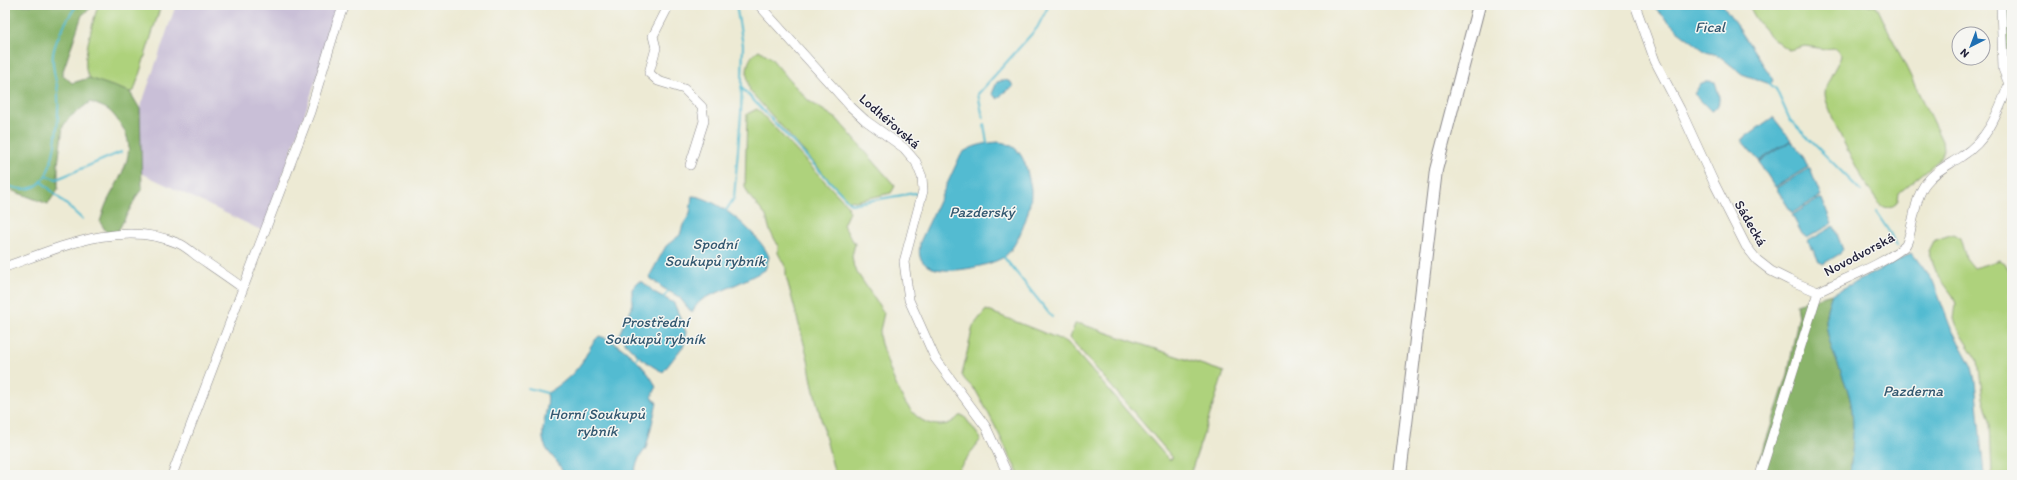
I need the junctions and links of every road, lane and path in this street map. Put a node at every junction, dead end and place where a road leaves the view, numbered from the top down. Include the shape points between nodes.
1 (344, 5) edge
2 (669, 5) edge
3 (759, 5) edge
4 (1479, 5) edge
5 (1635, 5) edge
6 (2001, 5) edge
7 (690, 165) dead end
8 (5, 267) edge
9 (243, 288) junction
10 (1818, 292) junction
11 (172, 475) edge
12 (1008, 475) edge
13 (1400, 475) edge
14 (1760, 475) edge

1 - 9 street via 310,112
2 - 7 street via 653,36 656,48 649,73 658,81 684,89 702,107 704,121
3 - 12 street, Lodhéřovská via 850,106 904,148 916,162 922,176 923,191 904,262 909,300 935,358 986,427
4 - 13 main road via 1436,170
5 - 10 street, Sádecká via 1655,61 1746,246 1757,260 1771,271
6 - 10 street, Novodvorská via 2003,69 2009,84 1989,130 1974,147 1936,172 1925,183 1917,199 1910,239 1906,247
8 - 9 street via 73,242 130,235 158,237 180,244
9 - 11 street
10 - 14 street

